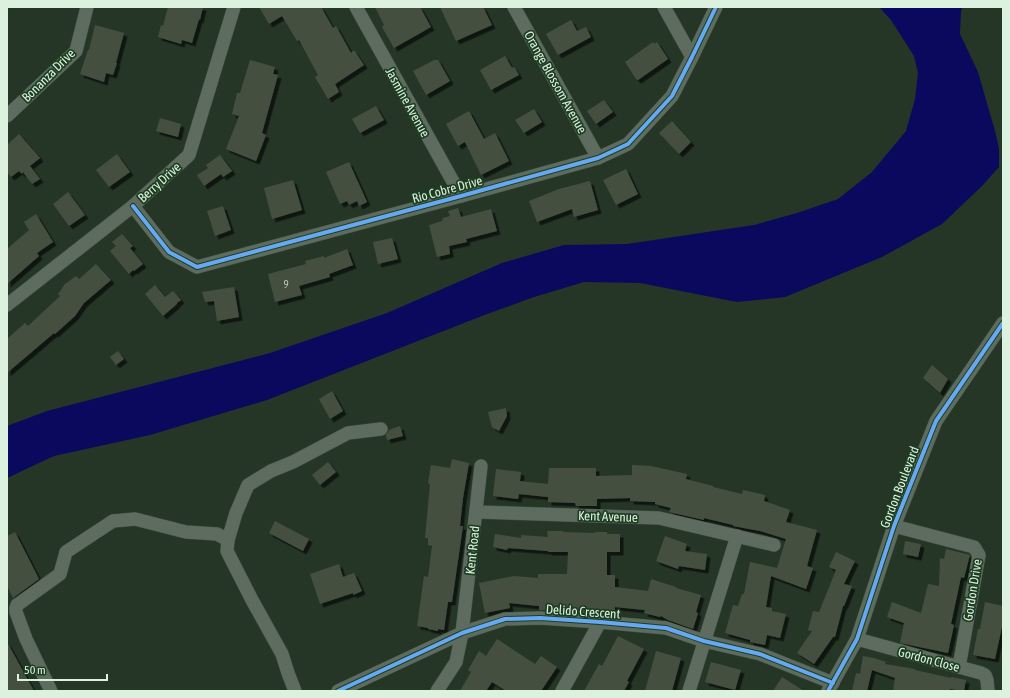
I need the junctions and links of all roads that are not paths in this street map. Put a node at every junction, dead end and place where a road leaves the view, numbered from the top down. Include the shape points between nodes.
1 (87, 7) edge
2 (234, 7) edge
3 (356, 7) edge
4 (514, 7) edge
5 (664, 7) edge
6 (716, 7) edge
7 (692, 57) junction
8 (7, 116) edge
9 (598, 158) junction
10 (461, 196) junction
11 (133, 206) junction
12 (7, 304) edge
13 (1003, 323) edge
14 (381, 429) dead end
15 (481, 466) dead end
16 (476, 512) junction
17 (894, 526) junction
18 (737, 536) junction
19 (228, 540) junction
20 (774, 545) dead end
21 (600, 622) junction
22 (462, 633) junction
23 (857, 639) junction
24 (704, 641) junction
25 (959, 667) junction
26 (830, 687) edge
27 (51, 691) edge
28 (295, 691) edge
29 (338, 691) edge
30 (437, 691) edge
31 (562, 691) edge
32 (689, 691) edge
33 (988, 691) edge

1 - 8 street, Bonanza Drive via 76,51
2 - 11 street, Berry Drive via 190,155
3 - 10 street, Jasmine Avenue
4 - 9 street, Orange Blossom Avenue
5 - 7 street
6 - 7 street, Rio Cobre Drive
7 - 9 street, Rio Cobre Drive via 672,96 628,144
9 - 10 street, Rio Cobre Drive
10 - 11 street, Rio Cobre Drive via 197,267 169,252
11 - 12 street, Berry Drive
13 - 17 street, Gordon Boulevard via 936,421
14 - 19 street via 348,433 248,485
15 - 16 street, Kent Road
16 - 18 street, Kent Avenue via 659,518
16 - 22 street, Kent Road
17 - 23 street, Gordon Boulevard
17 - 25 street, Gordon Drive via 974,547 980,555
18 - 20 street, Kent Avenue
18 - 24 street
19 - 27 street via 217,534 186,532 135,519 113,521 66,552 60,574 16,608 26,639
19 - 28 street via 227,551 282,654
21 - 22 street, Delido Crescent via 540,618 505,619
21 - 24 street, Delido Crescent via 666,628
21 - 31 street
22 - 29 street, Delido Crescent
22 - 30 street, Kent Road via 456,662
23 - 25 street, Gordon Close
23 - 26 street, Gordon Boulevard
24 - 26 street, Delido Crescent via 760,654
24 - 32 street
25 - 33 street, Gordon Close via 985,675

